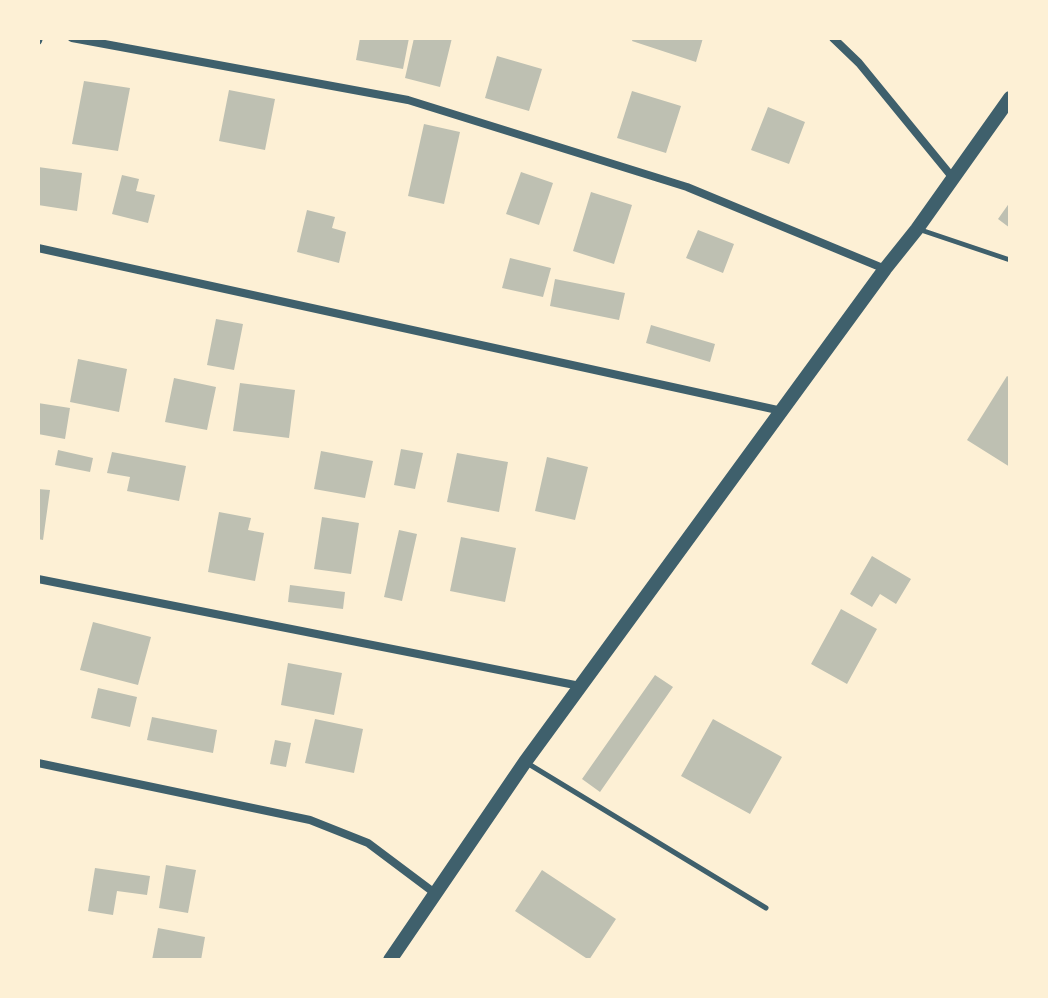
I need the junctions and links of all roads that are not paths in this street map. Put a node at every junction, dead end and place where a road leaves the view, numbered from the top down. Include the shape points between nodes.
1 (72, 38) edge
2 (833, 38) edge
3 (1010, 98) edge
4 (953, 178) junction
5 (917, 229) junction
6 (38, 248) edge
7 (1010, 260) edge
8 (885, 269) junction
9 (783, 411) junction
10 (38, 579) edge
11 (580, 686) junction
12 (525, 762) junction
13 (38, 763) edge
14 (436, 894) junction
15 (766, 908) dead end
16 (390, 960) edge

1 - 8 street via 408,100 687,187
2 - 4 street
3 - 4 street
4 - 5 street
5 - 7 lane
5 - 8 street
6 - 9 street
8 - 9 street
9 - 11 street
10 - 11 street
11 - 12 street
12 - 14 street
12 - 15 lane
13 - 14 street via 310,820 368,843
14 - 16 street

